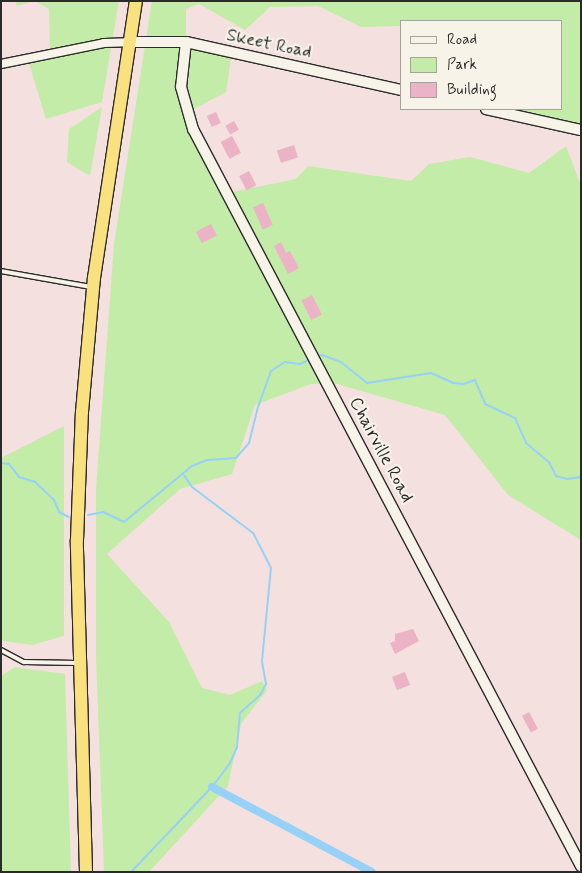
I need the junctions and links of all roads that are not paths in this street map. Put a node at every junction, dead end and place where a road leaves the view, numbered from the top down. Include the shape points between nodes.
1 (136, 1) edge
2 (129, 42) junction
3 (186, 42) junction
4 (1, 64) edge
5 (400, 90) edge
6 (491, 110) edge
7 (581, 130) edge
8 (1, 271) edge
9 (93, 288) junction
10 (1, 650) edge
11 (79, 663) junction
12 (581, 866) edge
13 (86, 872) edge

1 - 2 highway
2 - 3 street, Skeet Road
2 - 4 street via 104,43
2 - 9 highway
3 - 5 street, Skeet Road
3 - 12 street, Chairville Road via 181,87 187,116
6 - 7 street
8 - 9 lane
9 - 11 highway via 78,496
10 - 11 lane via 24,662
11 - 13 highway

